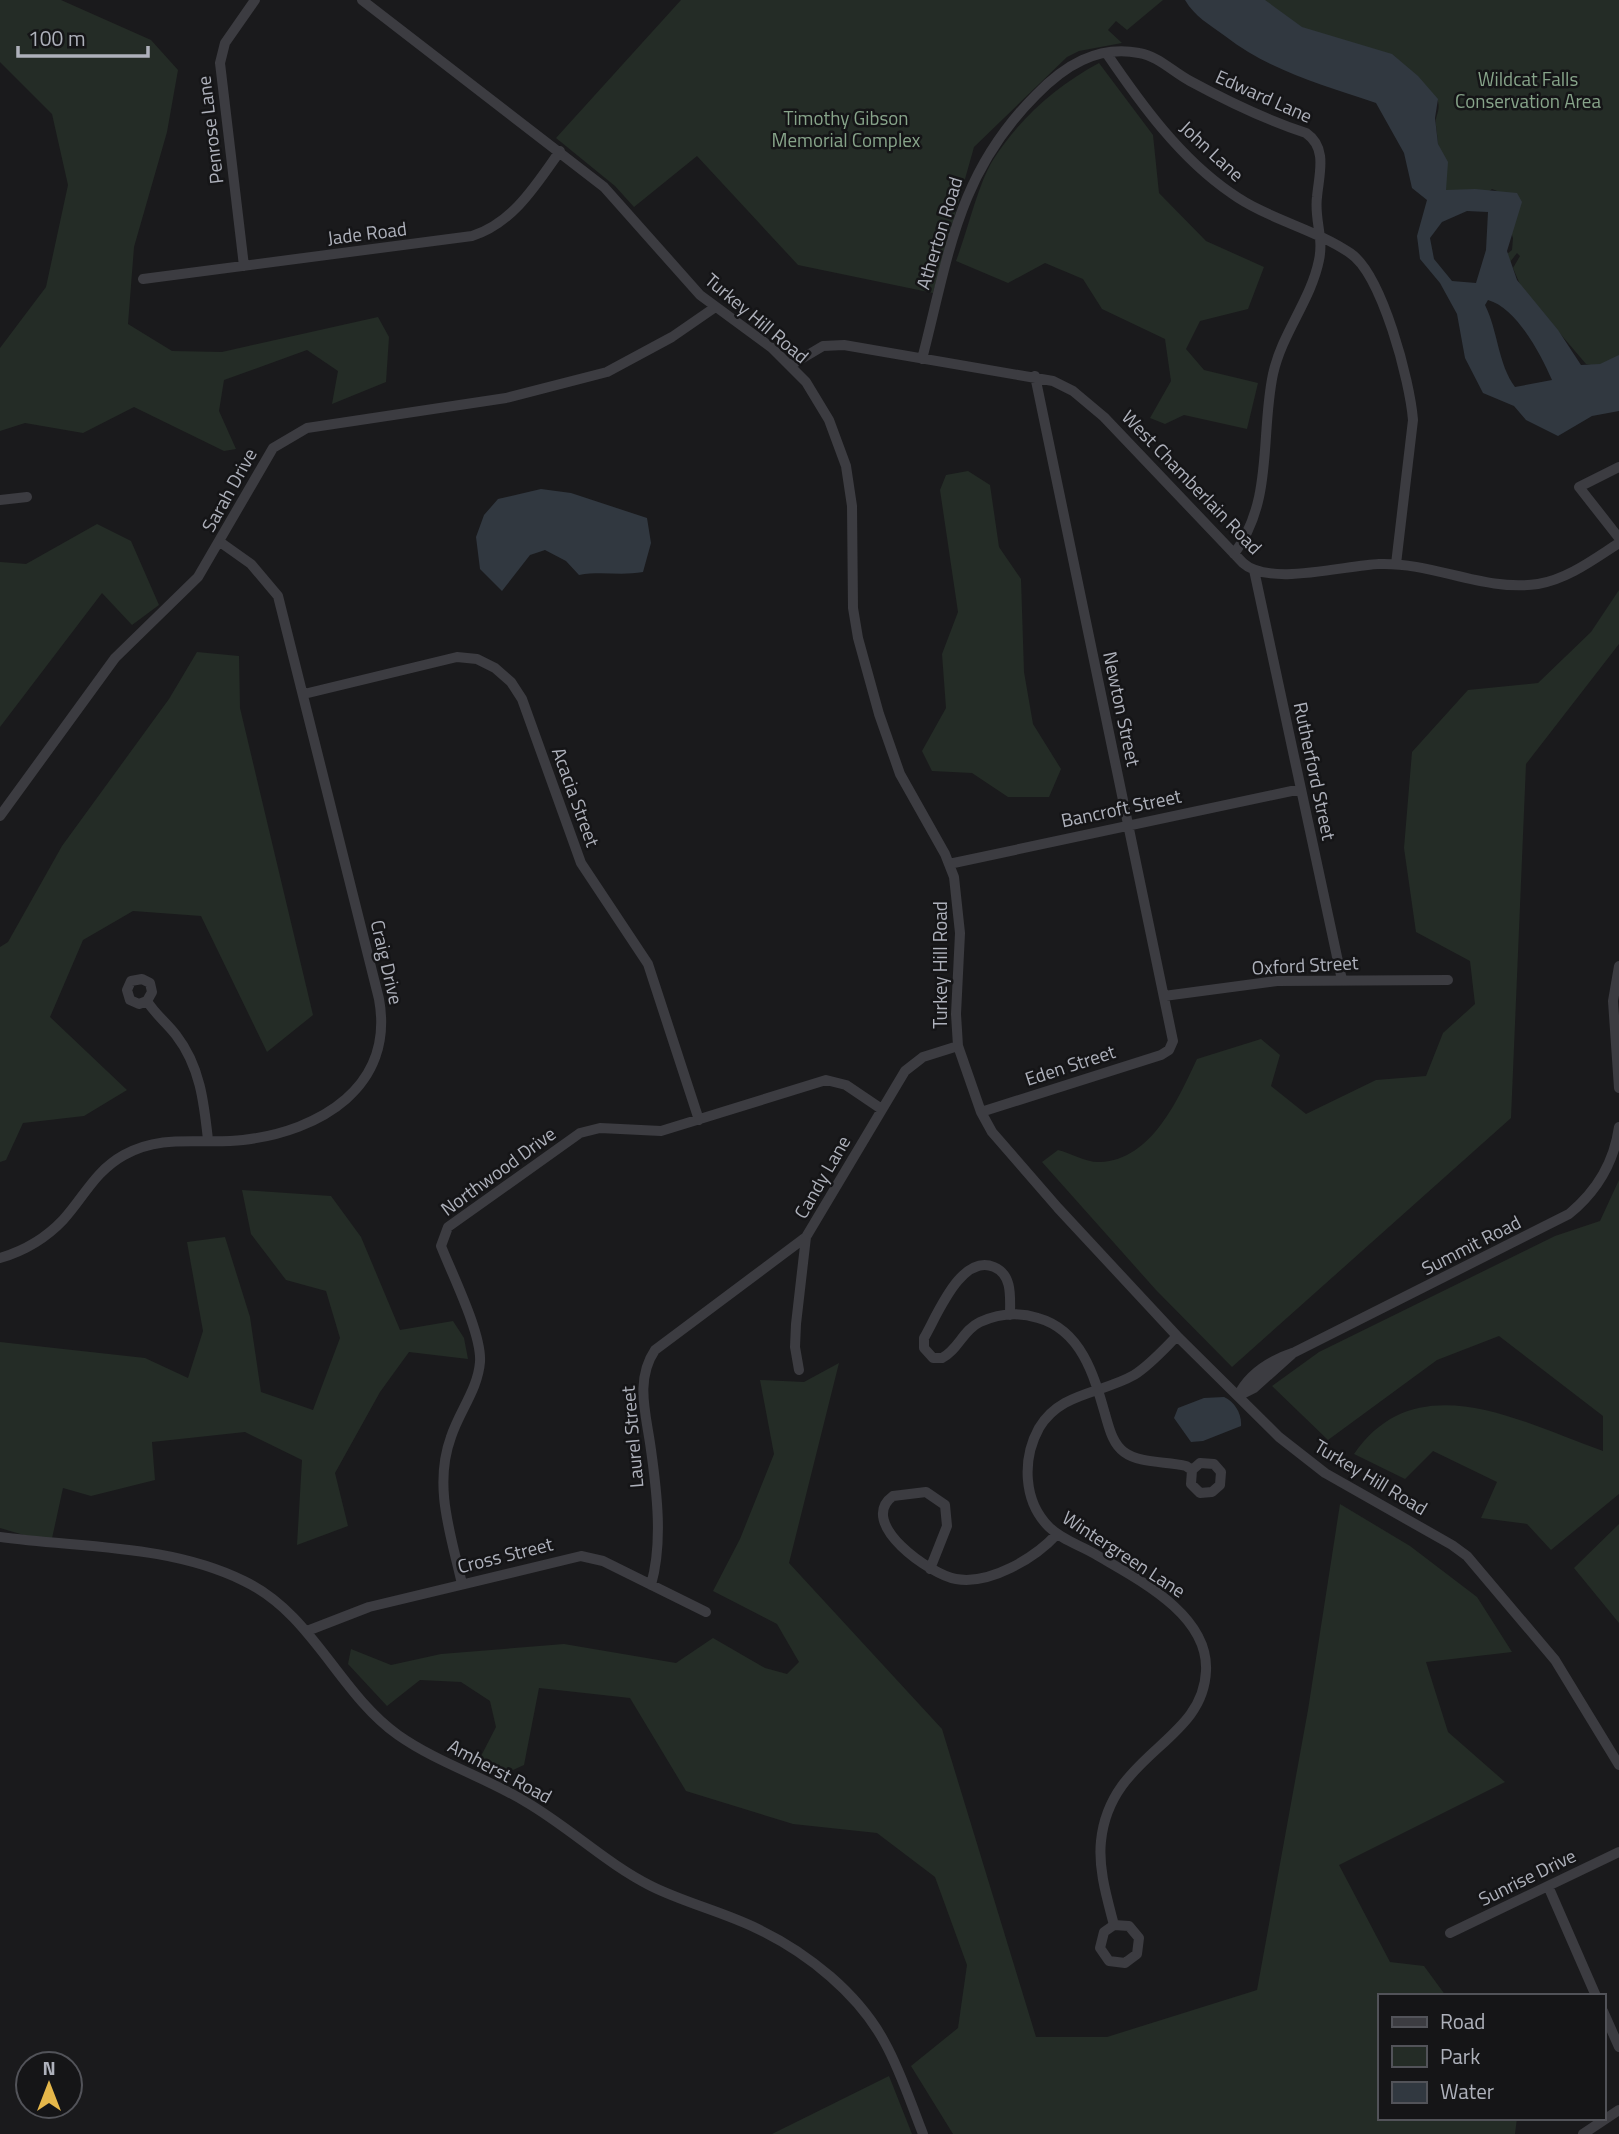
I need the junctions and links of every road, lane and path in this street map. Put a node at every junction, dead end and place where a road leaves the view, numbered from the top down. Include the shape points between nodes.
1 (255, 0) edge
2 (362, 0) edge
3 (1107, 54) junction
4 (560, 151) junction
5 (1323, 237) junction
6 (244, 266) junction
7 (143, 279) dead end
8 (714, 307) junction
9 (922, 359) junction
10 (791, 365) junction
11 (1035, 376) junction
12 (1619, 467) edge
13 (27, 497) dead end
14 (0, 500) edge
15 (1619, 541) edge
16 (220, 542) junction
17 (1234, 554) junction
18 (1396, 564) junction
19 (1254, 570) junction
20 (304, 694) junction
21 (1301, 789) junction
22 (0, 816) edge
23 (1128, 823) junction
24 (949, 864) junction
25 (1619, 966) edge
26 (1342, 980) junction
27 (1448, 980) dead end
28 (1164, 996) junction
29 (147, 1001) dead end
30 (958, 1045) junction
31 (1169, 1049) joint
32 (1619, 1088) edge
33 (880, 1108) junction
34 (981, 1112) junction
35 (699, 1120) junction
36 (1619, 1127) edge
37 (208, 1140) junction
38 (806, 1237) junction
39 (0, 1258) edge
40 (1010, 1315) junction
41 (1177, 1336) junction
42 (799, 1370) dead end
43 (1098, 1389) junction
44 (1238, 1396) junction
45 (1192, 1470) dead end
46 (1057, 1534) junction
47 (0, 1537) edge
48 (930, 1569) junction
49 (462, 1584) junction
50 (651, 1585) junction
51 (706, 1612) dead end
52 (307, 1631) junction
53 (1619, 1765) edge
54 (1619, 1852) edge
55 (1548, 1886) junction
56 (1114, 1925) junction
57 (1450, 1933) dead end
58 (1595, 1994) edge
59 (1605, 2016) edge
60 (1619, 2047) edge
61 (1604, 2120) edge
62 (923, 2134) edge
63 (1583, 2134) edge

1 - 6 street, Penrose Lane via 225,43 220,63
2 - 4 street, Turkey Hill Road
3 - 5 street, John Lane via 1148,111 1217,183 1250,204
3 - 5 street, Edward Lane via 1151,56 1207,90 1316,140 1321,151 1316,202
3 - 9 street, Atherton Road via 1075,62 1046,84 1009,122 982,162 958,219
4 - 6 street, Jade Road via 515,210 492,230 451,240
4 - 8 street, Turkey Hill Road via 604,187
5 - 17 street via 1319,262 1275,365 1267,409 1263,488 1250,530
5 - 18 street, John Lane via 1366,267 1410,386 1413,420
6 - 7 street, Jade Road
8 - 10 street, Turkey Hill Road
8 - 16 street, Sarah Drive via 607,372 506,398 307,428 289,436 273,449
9 - 10 street, West Chamberlain Road via 834,345 813,350
9 - 11 street, West Chamberlain Road
10 - 24 street, Turkey Hill Road via 806,382 837,438 850,486 851,587 860,649 900,774
11 - 17 street, West Chamberlain Road via 1073,391 1097,410
11 - 23 street, Newton Street
12 - 15 street via 1579,487
13 - 14 street
15 - 18 street, West Chamberlain Road via 1568,574 1520,586 1490,585
16 - 20 street, Craig Drive via 251,564 278,596
16 - 22 street, Sarah Drive via 184,594 115,658
17 - 19 street, West Chamberlain Road
18 - 19 street, West Chamberlain Road via 1285,574
19 - 21 street, Rutherford Street
20 - 35 street, Acacia Street via 457,657 477,659 511,682 529,718 581,863 648,964
20 - 37 street, Craig Drive via 379,999 382,1019 377,1050 359,1086 329,1114 253,1138
21 - 23 street, Bancroft Street
21 - 26 street, Rutherford Street
23 - 24 street, Bancroft Street
23 - 28 street, Newton Street
24 - 30 street, Turkey Hill Road via 960,912
25 - 32 street via 1613,1001
26 - 27 street, Oxford Street
26 - 28 street, Oxford Street via 1277,981
28 - 31 street, Newton Street via 1173,1041
29 - 37 street via 176,1034 191,1060 203,1098
30 - 33 street, Candy Lane via 923,1057 905,1071
30 - 34 street, Turkey Hill Road
31 - 34 street, Eden Street
33 - 35 street, Northwood Drive via 846,1085 826,1080
33 - 38 street, Candy Lane
34 - 41 street, Turkey Hill Road via 1027,1173
35 - 49 street, Northwood Drive via 661,1131 600,1128 580,1133 463,1214 443,1236 441,1246 478,1342 480,1361 442,1464 441,1484
36 - 44 street, Summit Road via 1608,1167 1569,1214 1279,1357 1245,1382
37 - 39 street, Craig Drive via 161,1142 125,1154 97,1175 49,1234
38 - 42 street, Candy Lane via 796,1324
38 - 50 street, Laurel Street via 649,1358 643,1399 658,1549
40 - 40 street via 972,1326 942,1358 933,1358 923,1348 924,1338 958,1279 974,1266 990,1266 1003,1274 1009,1283
40 - 43 street via 1041,1318 1061,1329 1078,1346
41 - 43 street, Wintergreen Lane via 1136,1374
41 - 44 street, Turkey Hill Road
43 - 45 street via 1110,1430 1124,1452
43 - 46 street, Wintergreen Lane via 1068,1400 1051,1413 1030,1448 1029,1488 1042,1518
44 - 53 street, Turkey Hill Road via 1316,1468 1467,1556 1555,1660
46 - 48 street via 1035,1554 982,1578 958,1579
46 - 56 street, Wintergreen Lane via 1175,1606 1195,1630 1206,1658 1197,1707 1128,1774 1107,1813 1101,1864
47 - 52 street, Amherst Road via 125,1549 201,1565 258,1588
48 - 48 street via 905,1549 886,1524 884,1505 893,1496 926,1492 945,1505 947,1526
49 - 50 street, Cross Street via 580,1556 603,1561
49 - 52 street, Cross Street via 344,1614
50 - 51 street, Cross Street
52 - 62 street, Amherst Road via 368,1708 411,1743 530,1804 646,1884 760,1929 819,1968 875,2025
54 - 55 street, Sunrise Drive
55 - 57 street, Sunrise Drive
55 - 58 street
56 - 56 street via 1101,1936 1101,1952 1109,1961 1125,1963 1137,1954 1139,1938 1129,1926
59 - 60 street
61 - 63 street

